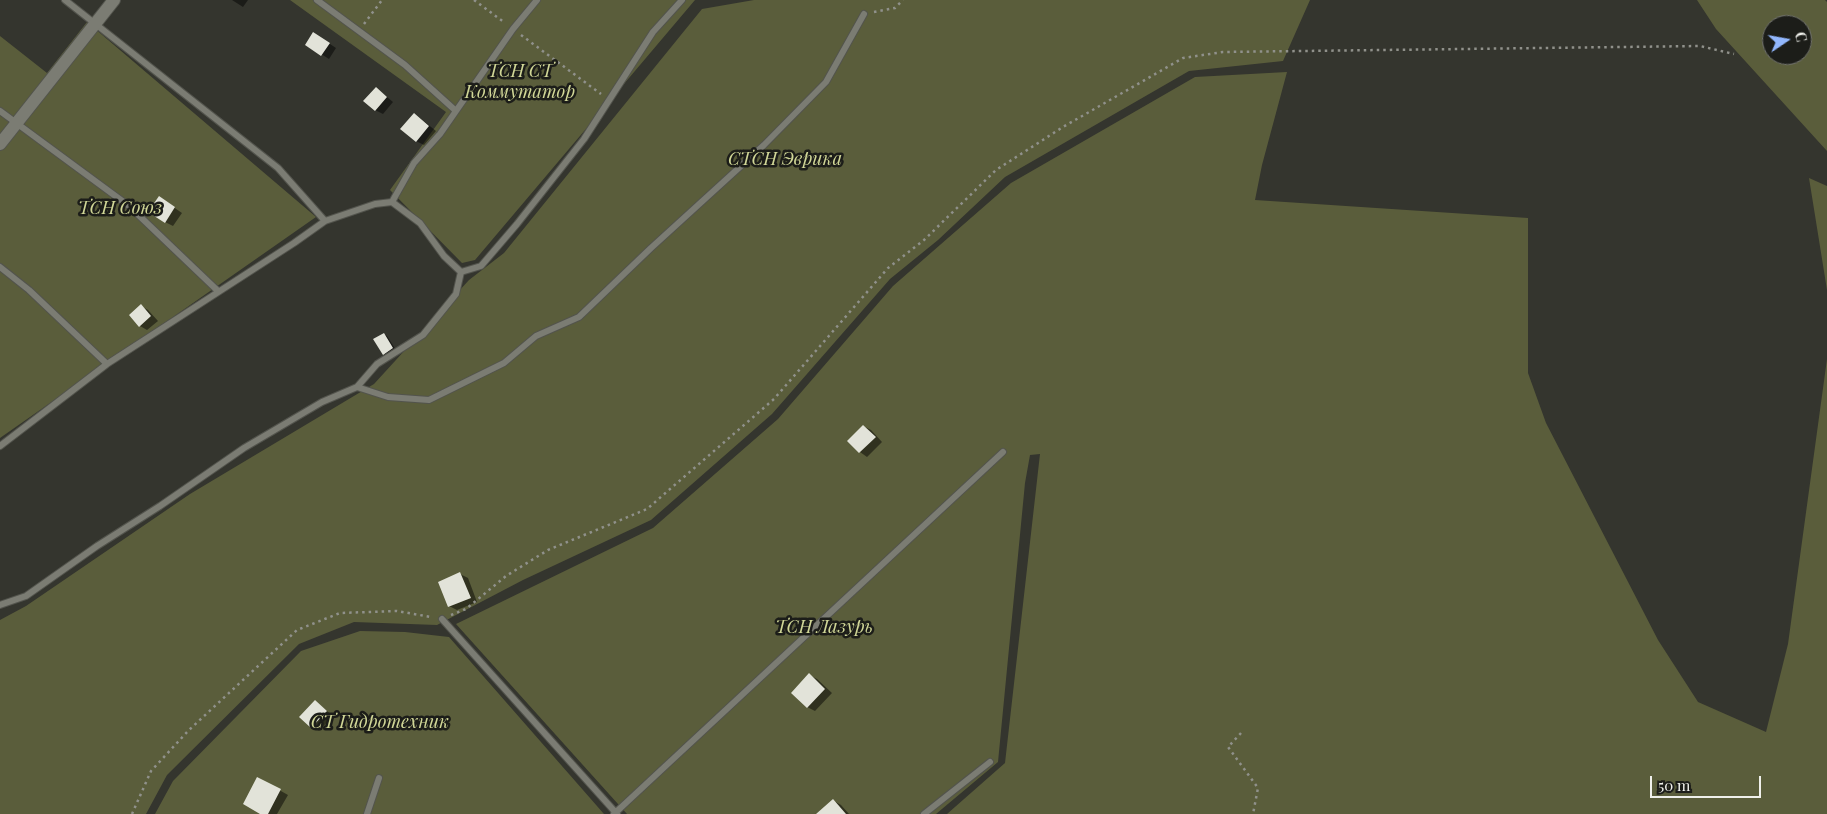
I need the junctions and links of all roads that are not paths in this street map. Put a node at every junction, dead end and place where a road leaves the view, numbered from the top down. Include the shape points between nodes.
1 (65, 0) edge
2 (114, 0) edge
3 (317, 0) edge
4 (536, 0) edge
5 (682, 0) edge
6 (864, 14) road end
7 (95, 24) junction
8 (0, 111) edge
9 (456, 111) junction
10 (16, 124) junction
11 (0, 144) edge
12 (392, 202) junction
13 (324, 221) junction
14 (0, 267) edge
15 (461, 272) junction
16 (218, 291) junction
17 (107, 364) junction
18 (357, 388) junction
19 (0, 446) edge
20 (1003, 452) dead end
21 (0, 605) edge
22 (442, 619) road end
23 (990, 762) dead end
24 (379, 778) dead end
25 (367, 814) edge
26 (616, 814) edge
27 (924, 814) edge

1 - 7 lane
2 - 7 street
3 - 9 lane via 405,65
4 - 9 lane
5 - 15 lane via 652,32 584,139 517,224 481,266
6 - 18 lane via 826,82 764,145 579,317 536,336 504,363 429,400 388,398
7 - 10 street
7 - 13 lane via 278,168
8 - 10 lane
9 - 12 lane via 414,163
10 - 11 street
10 - 16 lane via 129,206
12 - 13 lane via 375,204
12 - 15 lane via 420,223 444,256
13 - 16 lane
14 - 17 lane
15 - 18 lane via 456,294 423,335 377,364
16 - 17 lane
17 - 19 lane
18 - 21 lane via 322,402 244,448 26,596
20 - 26 lane
22 - 26 lane
23 - 27 lane
24 - 25 lane

